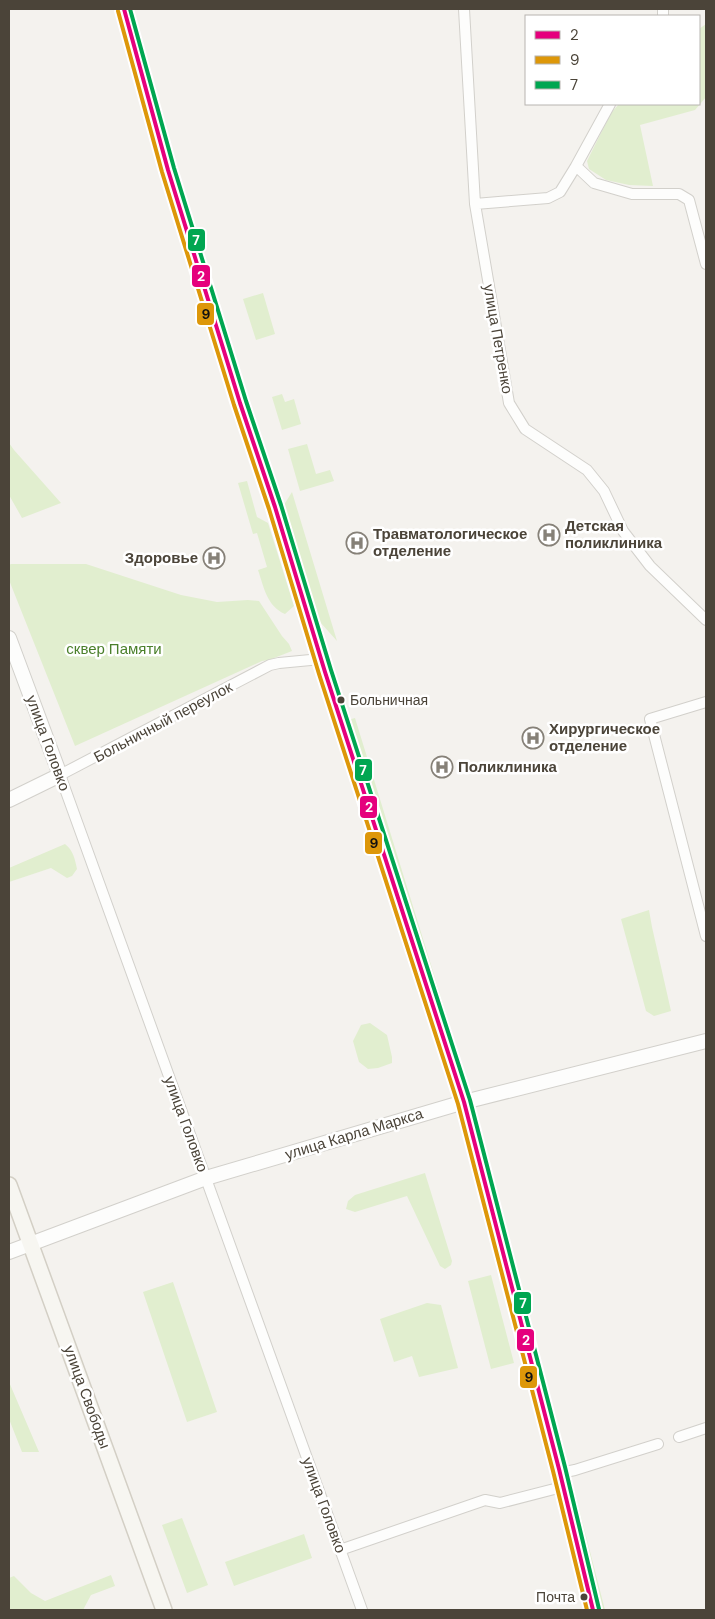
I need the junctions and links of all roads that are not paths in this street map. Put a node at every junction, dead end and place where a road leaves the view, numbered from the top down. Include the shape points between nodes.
1 (124, 9) edge
2 (464, 9) edge
3 (609, 105) edge
4 (576, 166) junction
5 (475, 204) junction
6 (706, 264) edge
7 (706, 620) edge
8 (9, 638) edge
9 (321, 659) junction
10 (706, 702) edge
11 (60, 775) junction
12 (9, 800) edge
13 (706, 936) edge
14 (706, 1041) edge
15 (464, 1102) junction
16 (206, 1178) junction
17 (9, 1185) edge
18 (31, 1244) junction
19 (9, 1252) edge
20 (706, 1428) edge
21 (679, 1437) dead end
22 (658, 1444) dead end
23 (561, 1480) junction
24 (340, 1550) junction
25 (164, 1610) edge
26 (362, 1610) edge
27 (593, 1610) edge

1 - 9 street via 168,170
2 - 5 street, улица Петренко
3 - 4 street
4 - 5 street via 560,192 548,198
4 - 6 street via 594,183 632,194 679,194 689,200
5 - 7 street, улица Петренко via 509,403 526,429 587,470 604,491 623,531 650,566
8 - 11 street, улица Головко
9 - 11 street, Больничный переулок via 270,665
9 - 15 street
10 - 13 street via 650,719
11 - 12 street, Больничный переулок
11 - 16 street, улица Головко
14 - 15 street, улица Карла Маркса
15 - 16 street, улица Карла Маркса
15 - 23 street
16 - 18 street, улица Карла Маркса
16 - 24 street, улица Головко
17 - 18 main road, улица Свободы
18 - 19 street, улица Карла Маркса
18 - 25 main road, улица Свободы
20 - 21 street
22 - 23 street via 575,1470
23 - 24 street via 500,1503 485,1500
23 - 27 street
24 - 26 street, улица Головко

